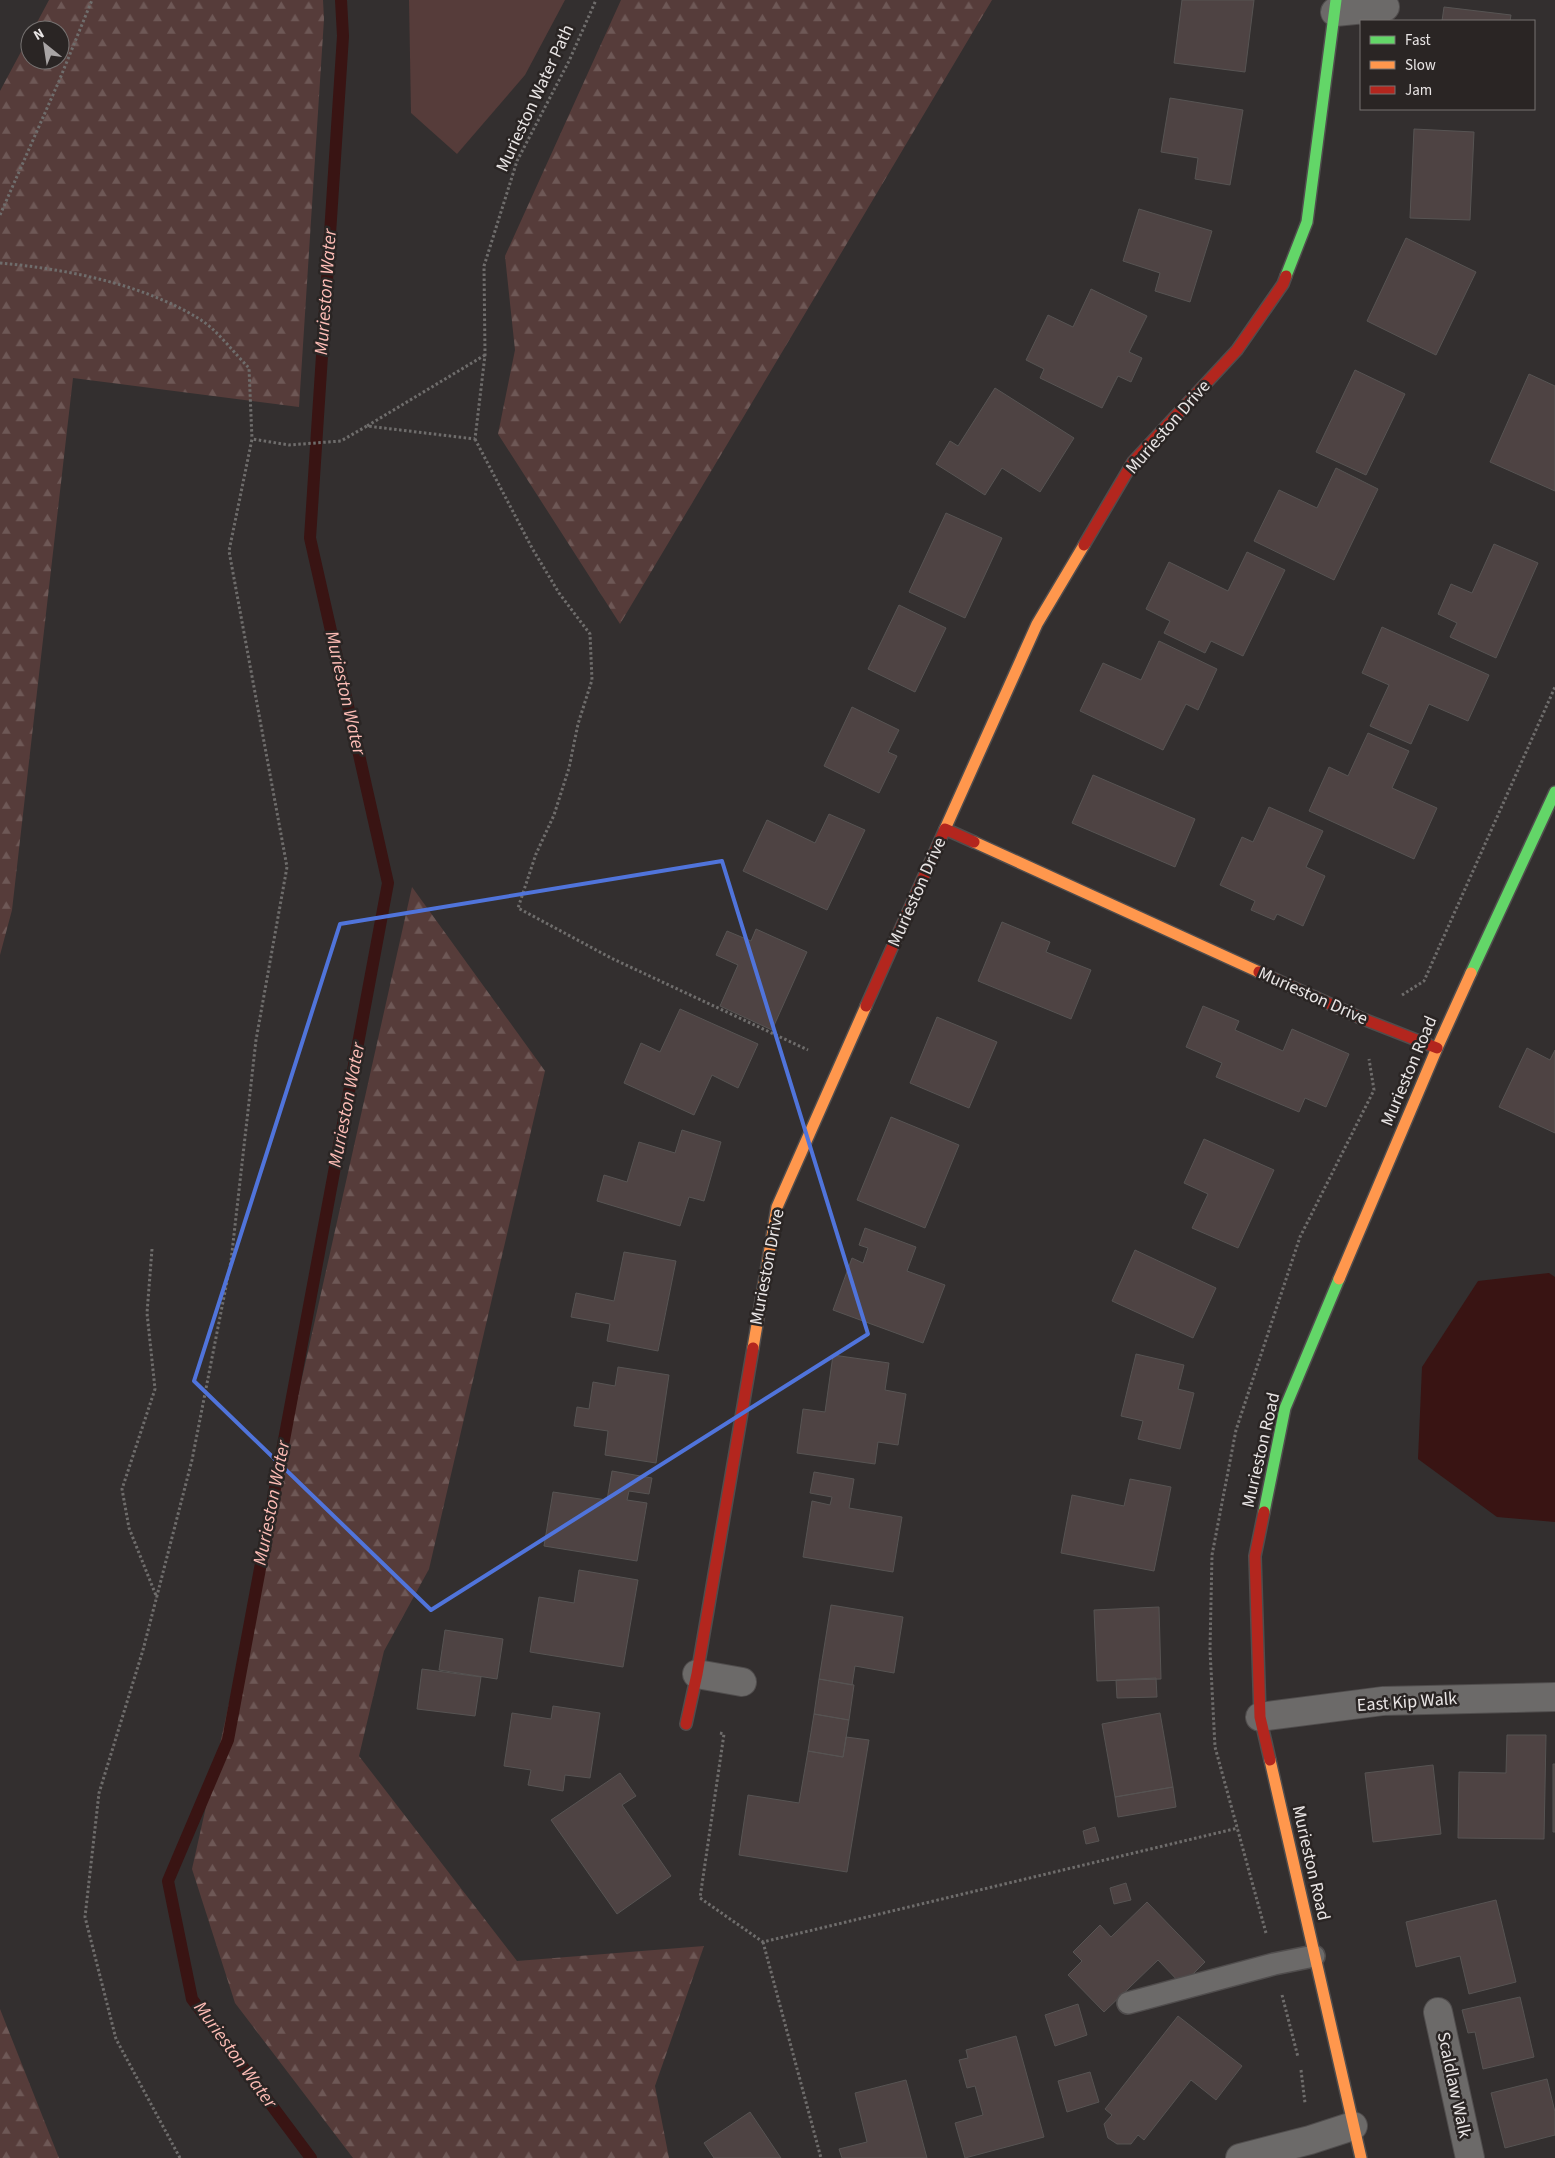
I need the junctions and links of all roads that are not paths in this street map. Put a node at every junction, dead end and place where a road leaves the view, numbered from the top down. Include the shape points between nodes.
1 (1336, 6) edge
2 (1385, 7) dead end
3 (1555, 792) edge
4 (945, 829) junction
5 (1437, 1048) junction
6 (697, 1674) junction
7 (742, 1682) dead end
8 (1555, 1697) edge
9 (1260, 1717) junction
10 (686, 1724) road end
11 (1314, 1956) junction
12 (1128, 2003) dead end
13 (1438, 2012) dead end
14 (1353, 2126) junction
15 (1240, 2158) edge
16 (1361, 2158) edge
17 (1470, 2158) edge

1 - 2 street, Murieston Drive
1 - 4 street, Murieston Drive via 1307,222 1283,284 1237,350 1133,462 1037,624
3 - 5 street, Murieston Road
4 - 5 street, Murieston Drive via 1363,1019
4 - 6 street, Murieston Drive via 777,1207
5 - 9 street, Murieston Road via 1285,1408 1255,1556
6 - 7 street
6 - 10 street, Murieston Drive
8 - 9 street, East Kip Walk via 1383,1701
9 - 11 street, Murieston Road
11 - 12 lane
11 - 14 street, Murieston Road
13 - 17 street, Scaldlaw Walk
14 - 15 street
14 - 16 street, Murieston Road

